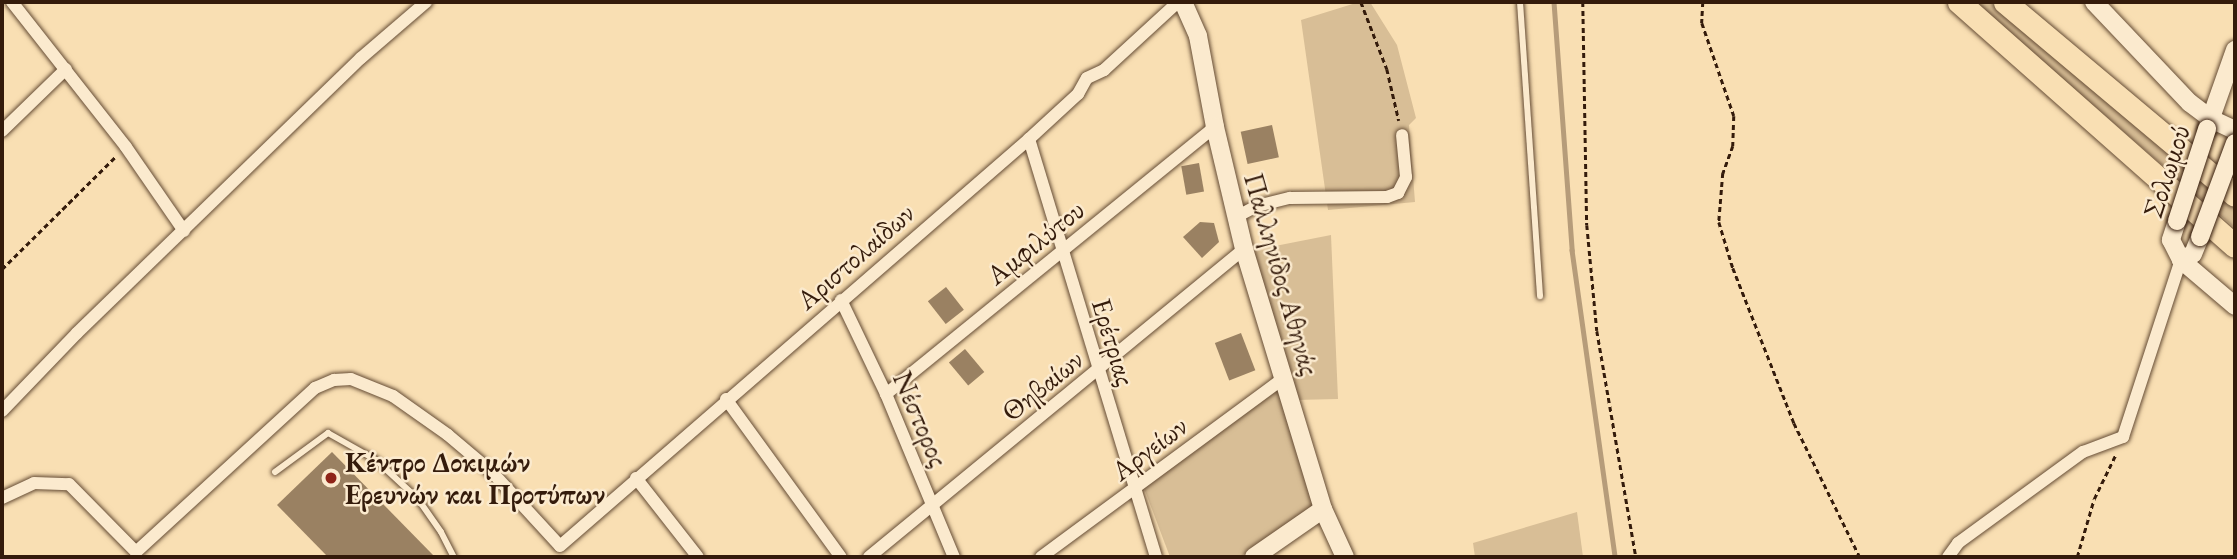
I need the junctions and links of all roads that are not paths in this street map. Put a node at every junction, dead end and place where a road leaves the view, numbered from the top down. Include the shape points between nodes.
1 (12, 2) edge
2 (426, 2) edge
3 (1180, 2) edge
4 (1520, 2) edge
5 (1959, 2) edge
6 (2005, 2) edge
7 (2094, 2) edge
8 (2235, 50) edge
9 (65, 69) junction
10 (2209, 124) junction
11 (1215, 127) junction
12 (2, 131) edge
13 (2235, 131) edge
14 (1402, 135) road end
15 (1029, 139) junction
16 (2235, 142) edge
17 (2235, 195) edge
18 (1236, 217) junction
19 (184, 231) junction
20 (2235, 246) edge
21 (1244, 249) junction
22 (1062, 252) junction
23 (2181, 260) junction
24 (1540, 296) dead end
25 (841, 300) junction
26 (2235, 306) edge
27 (1097, 372) junction
28 (1284, 377) junction
29 (886, 394) junction
30 (726, 400) junction
31 (2, 411) edge
32 (275, 472) dead end
33 (636, 478) junction
34 (1135, 489) junction
35 (2, 498) edge
36 (931, 506) junction
37 (1323, 509) junction
38 (560, 551) edge
39 (138, 555) edge
40 (454, 557) edge
41 (698, 557) edge
42 (841, 557) edge
43 (869, 557) edge
44 (954, 557) edge
45 (1041, 557) edge
46 (1156, 557) edge
47 (1254, 557) edge
48 (1345, 557) edge
49 (1948, 557) edge

1 - 9 street
2 - 19 street via 361,58
3 - 11 street, Παλληνίδος Αθηνάς via 1198,36
3 - 15 street, Αριστολαίδων via 1104,70 1087,78 1078,94
4 - 24 lane
5 - 20 highway
6 - 17 highway
7 - 10 street
8 - 10 street, Σολωμού
9 - 12 street
9 - 19 street
10 - 13 street
10 - 23 street, Σολωμού, bridge via 2171,240
11 - 18 street, Παλληνίδος Αθηνάς
11 - 22 street, Αμφιλύτου
14 - 18 street via 1406,177 1398,192 1387,197 1290,198
15 - 22 street, Ερέτριας
15 - 25 street, Αριστολαίδων
16 - 23 street, Σολωμού, bridge via 2193,254
18 - 21 street, Παλληνίδος Αθηνάς
19 - 31 street
21 - 27 street, Θηβαίων
21 - 28 street, Παλληνίδος Αθηνάς
22 - 27 street, Ερέτριας
22 - 29 street, Αμφιλύτου
23 - 26 street
23 - 49 street via 2123,437 2083,452 1958,543
25 - 29 street, Νέστορος
25 - 30 street, Αριστολαίδων
27 - 34 street, Ερέτριας
27 - 36 street, Θηβαίων
28 - 34 street, Αργείων
28 - 37 street, Παλληνίδος Αθηνάς
29 - 36 street, Νέστορος
30 - 33 street, Αριστολαίδων
30 - 42 street
32 - 40 lane via 328,433 376,460 418,499
33 - 38 street, Αριστολαίδων
33 - 41 street
34 - 45 street, Αργείων
34 - 46 street, Ερέτριας
35 - 39 street via 34,483 69,484
36 - 43 street, Θηβαίων
36 - 44 street, Νέστορος
37 - 47 street
37 - 48 street, Παλληνίδος Αθηνάς
38 - 39 street via 492,472 448,435 386,392 342,379 315,388

